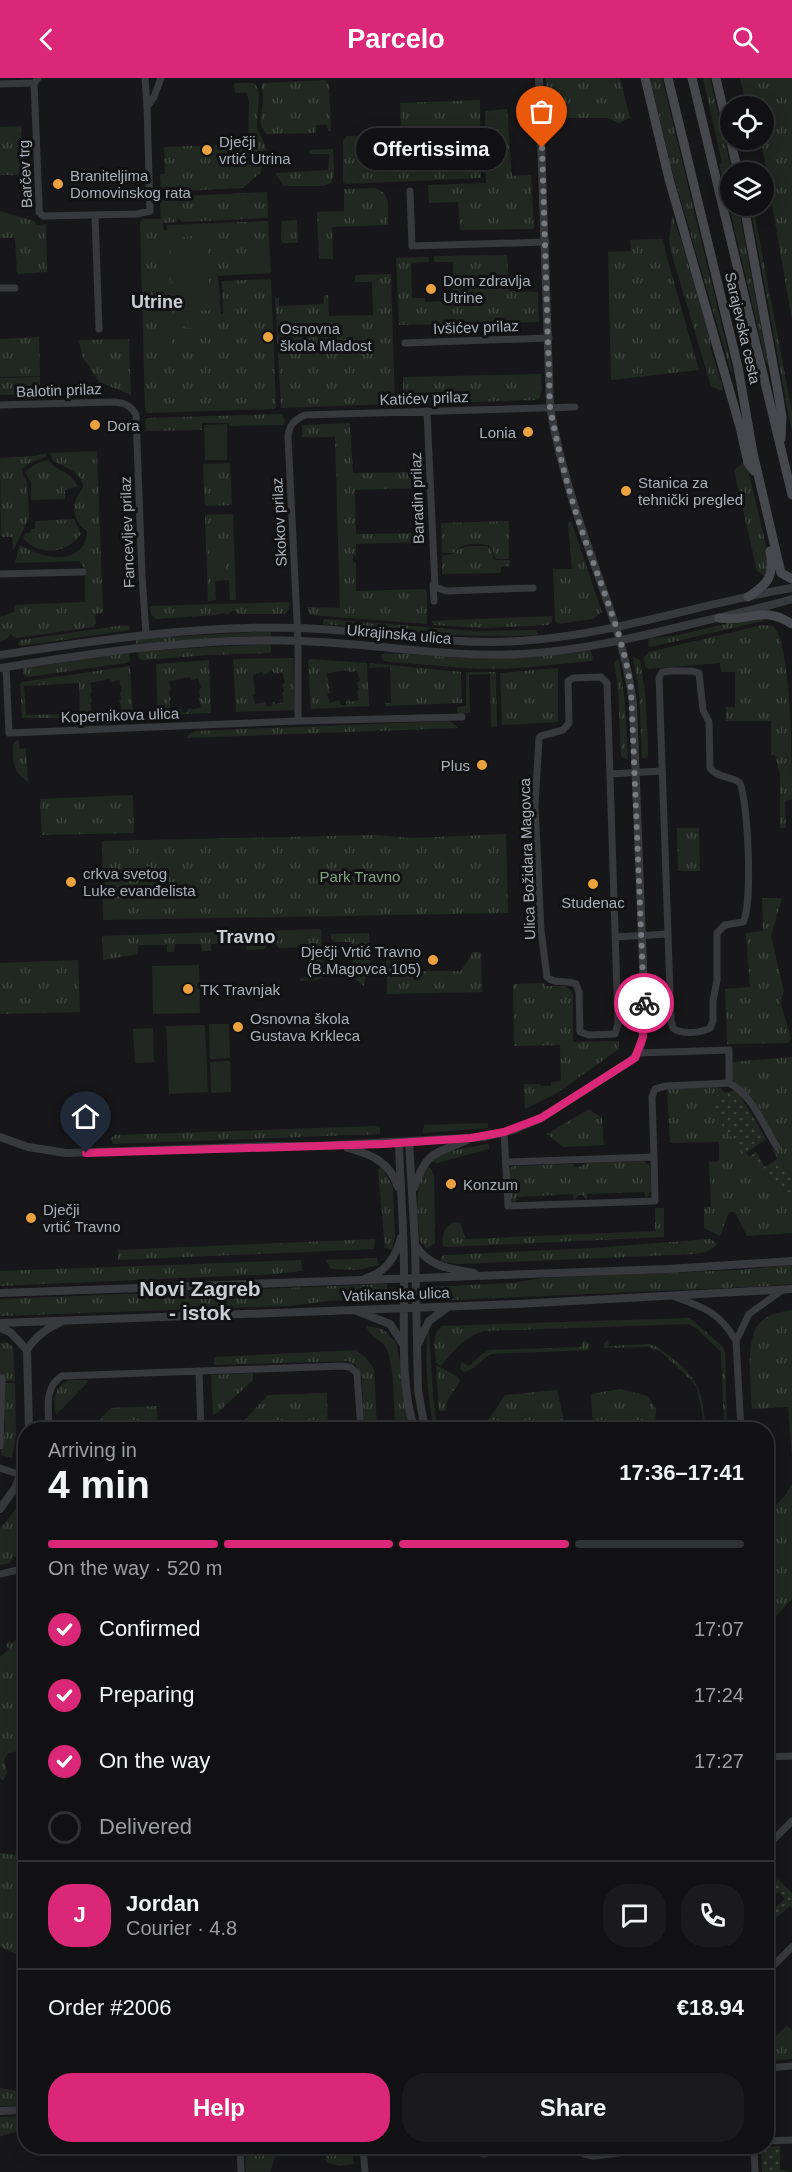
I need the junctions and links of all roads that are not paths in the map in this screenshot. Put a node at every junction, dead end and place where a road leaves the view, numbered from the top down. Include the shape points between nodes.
1 (145, 78) edge
2 (161, 78) edge
3 (539, 78) edge
4 (645, 78) edge
5 (668, 78) edge
6 (692, 78) edge
7 (716, 78) edge
8 (36, 80) edge
9 (0, 84) edge
10 (147, 106) junction
11 (736, 162) edge
12 (410, 191) dead end
13 (95, 215) junction
14 (746, 216) edge
15 (546, 242) junction
16 (0, 288) edge
17 (15, 288) dead end
18 (99, 329) dead end
19 (549, 338) junction
20 (405, 343) dead end
21 (0, 405) edge
22 (550, 407) junction
23 (574, 407) dead end
24 (427, 411) junction
25 (298, 418) joint
26 (136, 429) joint
27 (780, 444) junction
28 (757, 473) junction
29 (792, 495) edge
30 (770, 525) junction
31 (83, 572) dead end
32 (0, 574) edge
33 (792, 579) edge
34 (433, 585) junction
35 (533, 588) dead end
36 (792, 588) edge
37 (748, 597) junction
38 (792, 599) edge
39 (434, 601) dead end
40 (719, 618) junction
41 (792, 624) edge
42 (297, 628) junction
43 (617, 628) junction
44 (146, 634) junction
45 (298, 641) junction
46 (621, 641) junction
47 (0, 655) edge
48 (3, 667) edge
49 (462, 717) dead end
50 (298, 722) junction
51 (662, 771) junction
52 (636, 773) junction
53 (610, 774) junction
54 (668, 934) junction
55 (642, 935) junction
56 (615, 937) junction
57 (638, 1053) junction
58 (729, 1083) junction
59 (504, 1132) junction
60 (0, 1137) edge
61 (471, 1138) junction
62 (409, 1141) junction
63 (399, 1142) junction
64 (338, 1145) junction
65 (777, 1148) dead end
66 (654, 1157) junction
67 (506, 1162) junction
68 (412, 1194) junction
69 (400, 1196) junction
70 (403, 1228) junction
71 (415, 1244) junction
72 (792, 1262) edge
73 (489, 1276) junction
74 (405, 1279) junction
75 (415, 1279) junction
76 (355, 1281) junction
77 (792, 1289) edge
78 (781, 1291) junction
79 (0, 1293) edge
80 (672, 1296) junction
81 (450, 1306) junction
82 (404, 1307) junction
83 (416, 1307) junction
84 (353, 1309) junction
85 (64, 1320) junction
86 (0, 1323) edge
87 (0, 1328) edge
88 (736, 1341) junction
89 (405, 1347) junction
90 (417, 1348) junction
91 (27, 1350) junction
92 (199, 1371) junction
93 (0, 1377) edge
94 (29, 1422) edge
95 (49, 1422) edge
96 (201, 1422) edge
97 (361, 1422) edge
98 (413, 1422) edge
99 (423, 1422) edge
100 (741, 1422) edge
101 (0, 1446) edge
102 (0, 1468) edge
103 (18, 1474) edge
104 (18, 1482) edge
105 (0, 1509) edge
106 (18, 1570) edge
107 (0, 1574) edge
108 (792, 1756) edge
109 (774, 1757) edge
110 (792, 1821) edge
111 (774, 1839) edge
112 (792, 1947) edge
113 (774, 1965) edge
114 (792, 2066) edge
115 (774, 2067) edge
116 (792, 2072) edge
117 (18, 2110) edge
118 (0, 2111) edge
119 (792, 2140) edge
120 (774, 2141) edge
121 (240, 2154) edge
122 (364, 2154) edge
123 (584, 2154) edge
124 (610, 2154) edge
125 (754, 2154) edge
126 (241, 2172) edge
127 (365, 2172) edge
128 (755, 2172) edge

1 - 10 street, Barčev trg
2 - 10 street, Barčev trg
3 - 15 street
4 - 28 main road via 748,463
5 - 28 main road, Sarajevska cesta via 738,367
6 - 27 main road, Sarajevska cesta
7 - 11 main road
8 - 9 street
8 - 13 street, Barčev trg via 39,212 43,216
10 - 13 street, Barčev trg via 150,211
12 - 15 street via 412,246
13 - 18 street
14 - 27 main road via 778,392 783,429
15 - 19 street
16 - 17 street
19 - 20 street, Ivšićev prilaz
19 - 22 street
21 - 26 street, Balotin prilaz via 121,403 136,415
22 - 23 street, Katićev prilaz
22 - 24 street, Katićev prilaz
22 - 43 street via 574,508
24 - 25 street, Katićev prilaz
24 - 34 street, Baradin prilaz
25 - 42 street, Skokov prilaz via 289,428 288,437
26 - 44 street, Fancevljev prilaz
27 - 29 main road, Sarajevska cesta
28 - 30 main road, Sarajevska cesta
30 - 33 main road, Sarajevska cesta via 781,573
30 - 37 main road via 771,574 765,585
31 - 32 street
34 - 35 street via 441,591
34 - 39 street, Baradin prilaz
36 - 37 street, Ukrajinska ulica
37 - 43 street, Ukrajinska ulica
38 - 40 street, Ukrajinska ulica
40 - 41 main road via 767,614
40 - 46 street, Ukrajinska ulica
42 - 43 street, Ukrajinska ulica via 497,642
42 - 44 street, Ukrajinska ulica
42 - 45 street, Skokov prilaz
43 - 46 street
44 - 47 street, Ukrajinska ulica
45 - 46 street, Ukrajinska ulica via 497,655 563,651
45 - 48 street, Ukrajinska ulica via 181,643
45 - 50 street
46 - 52 street via 631,689
48 - 50 street, Kopernikova ulica via 9,733
49 - 50 street, Kopernikova ulica
51 - 52 street
51 - 54 street
51 - 54 street via 659,675 667,671 696,671 709,722 710,768 717,775 735,778 742,786 748,871 746,919 740,924 722,926 717,933 713,1021 707,1030 681,1032 673,1028
52 - 53 street
52 - 55 street
53 - 56 street, Ulica Božidara Magovca
53 - 56 street, Ulica Božidara Magovca via 607,683 601,677 573,678 567,685 569,723 563,730 539,738 535,790 547,977 554,982 576,984 583,1034 617,1032
54 - 55 street
55 - 56 street
55 - 57 street via 645,1018
57 - 58 street via 729,1050
57 - 59 street via 624,1066 541,1118
58 - 65 street via 746,1097
58 - 66 street via 655,1089
59 - 61 street
59 - 67 street
60 - 64 street via 28,1147 66,1153
61 - 62 street
61 - 68 street via 426,1160
62 - 63 street
62 - 68 street
63 - 64 street
63 - 69 street
64 - 69 street via 380,1160 396,1180
66 - 67 street
66 - 67 street via 655,1201 508,1206
68 - 71 street
69 - 70 street
70 - 74 street
70 - 76 street via 389,1263 371,1276
71 - 73 street via 434,1264
71 - 75 street
72 - 73 street, Vatikanska ulica
73 - 75 street, Vatikanska ulica
74 - 75 street, Vatikanska ulica
74 - 76 street, Vatikanska ulica
74 - 82 street
75 - 83 street
76 - 79 street, Vatikanska ulica
77 - 78 street, Vatikanska ulica
78 - 80 street, Vatikanska ulica
78 - 88 street via 749,1314
80 - 81 street, Vatikanska ulica
80 - 88 street via 716,1314
81 - 83 street, Vatikanska ulica
81 - 90 street via 429,1321
82 - 83 street, Vatikanska ulica
82 - 84 street, Vatikanska ulica
82 - 89 street
83 - 90 street
84 - 85 street, Vatikanska ulica
84 - 89 street via 390,1324
85 - 86 street, Vatikanska ulica
85 - 91 street via 42,1332
87 - 91 street via 10,1332
88 - 100 street
89 - 98 street
90 - 99 street
91 - 94 street
92 - 95 street via 62,1376 53,1383 48,1395
92 - 96 street
92 - 97 street via 350,1367 359,1381
93 - 101 street
102 - 103 street
104 - 105 street
106 - 107 street
108 - 109 street
110 - 111 street
112 - 113 street
114 - 115 street
114 - 116 street
117 - 118 street
119 - 120 street
121 - 126 street
122 - 127 street
123 - 124 street
125 - 128 street

